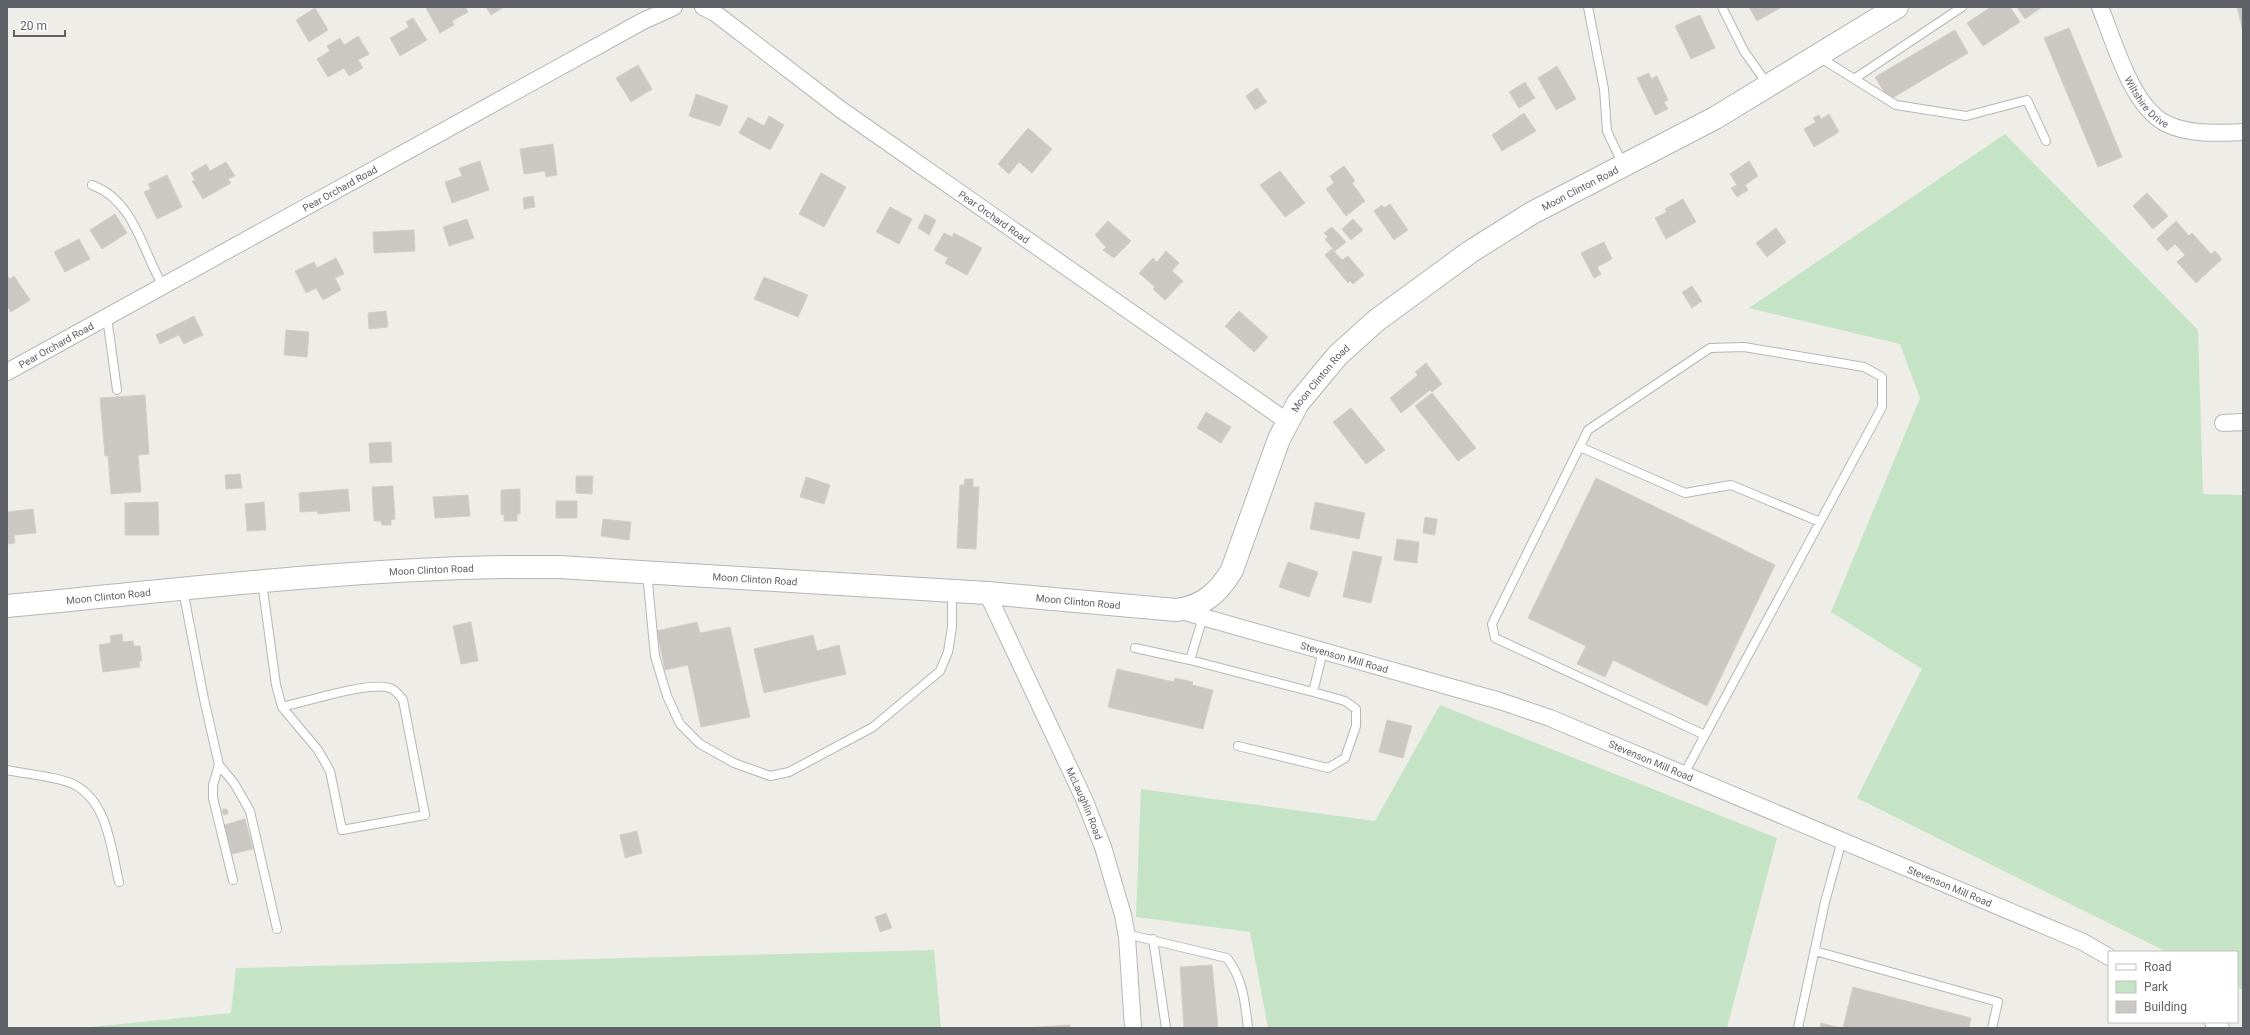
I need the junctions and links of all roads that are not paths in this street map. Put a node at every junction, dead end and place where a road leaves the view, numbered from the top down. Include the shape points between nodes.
1 (674, 7) edge
2 (703, 7) edge
3 (1588, 7) edge
4 (1722, 7) edge
5 (1897, 7) edge
6 (1962, 7) edge
7 (2100, 7) edge
8 (1816, 55) junction
9 (1854, 79) junction
10 (1769, 85) junction
11 (2243, 132) edge
12 (2046, 140) dead end
13 (1623, 165) junction
14 (92, 185) dead end
15 (163, 286) junction
16 (107, 317) junction
17 (7, 372) edge
18 (117, 390) dead end
19 (1288, 422) junction
20 (2243, 422) edge
21 (2223, 423) dead end
22 (1580, 447) junction
23 (1820, 522) junction
24 (647, 572) junction
25 (262, 582) junction
26 (183, 588) junction
27 (952, 591) junction
28 (987, 593) junction
29 (7, 606) edge
30 (1176, 610) junction
31 (1203, 617) junction
32 (1135, 648) dead end
33 (1323, 651) junction
34 (1190, 660) junction
35 (1313, 692) junction
36 (282, 707) junction
37 (1705, 734) junction
38 (1238, 746) dead end
39 (220, 765) junction
40 (7, 770) edge
41 (1684, 774) junction
42 (1842, 840) junction
43 (233, 880) dead end
44 (119, 882) dead end
45 (277, 929) dead end
46 (1126, 934) junction
47 (1153, 939) junction
48 (1815, 951) junction
49 (2108, 956) edge
50 (1133, 1028) edge
51 (1166, 1028) edge
52 (1248, 1028) edge
53 (1798, 1028) edge
54 (1992, 1028) edge

1 - 15 street, Pear Orchard Road via 643,21
2 - 19 street, Pear Orchard Road via 715,13 840,110
3 - 13 lane via 1604,89 1607,131
4 - 10 lane via 1744,51
5 - 8 street, Moon Clinton Road
6 - 9 lane
7 - 11 street, Wiltshire Drive via 2131,82 2150,110 2164,122 2183,129 2207,133
8 - 9 lane
8 - 10 street, Moon Clinton Road
9 - 12 lane via 1896,105 1966,116 2027,100
10 - 13 street, Moon Clinton Road via 1715,118
13 - 19 street, Moon Clinton Road via 1532,213 1470,252 1377,320 1338,354 1320,374 1298,403
14 - 15 lane via 104,190 119,203 143,242 154,272
15 - 16 street, Pear Orchard Road
16 - 17 street, Pear Orchard Road
16 - 18 lane
19 - 30 street, Moon Clinton Road via 1279,439 1240,552 1224,583 1213,596 1200,604 1189,609
20 - 21 street
22 - 23 lane via 1684,493 1731,485
22 - 23 lane via 1588,430 1710,348 1744,347 1864,367 1882,378 1882,407
22 - 37 lane via 1492,624 1495,638
23 - 37 lane
24 - 25 street, Moon Clinton Road via 559,566 509,566
24 - 27 street, Moon Clinton Road
24 - 27 lane via 655,656 667,696 680,724 700,744 734,763 770,776 789,772 873,727 940,671 948,652 952,627
25 - 26 street, Moon Clinton Road
25 - 36 lane via 276,685
26 - 29 street, Moon Clinton Road
26 - 39 lane via 204,699
27 - 28 street, Moon Clinton Road
28 - 30 street, Moon Clinton Road
28 - 46 street, McLaughlin Road via 1094,823 1117,894
30 - 31 street, Stevenson Mill Road
31 - 33 street, Stevenson Mill Road
31 - 34 lane
32 - 34 lane
33 - 35 lane
33 - 41 street, Stevenson Mill Road via 1500,701 1550,718
34 - 35 lane
35 - 38 lane via 1345,701 1356,709 1356,726 1345,758 1328,768
36 - 36 lane via 318,750 330,771 342,830 426,815 403,700 395,690 389,687 365,688
37 - 41 lane
39 - 43 lane via 213,785 213,798
39 - 45 lane via 250,811
40 - 44 lane via 66,782 87,793 97,805 107,829
41 - 42 street, Stevenson Mill Road
42 - 48 lane
42 - 49 street, Stevenson Mill Road via 2083,942
46 - 47 lane
46 - 50 street, McLaughlin Road
47 - 51 lane
47 - 52 lane via 1227,958 1235,969 1245,996
48 - 53 lane
48 - 54 lane via 1998,1002

